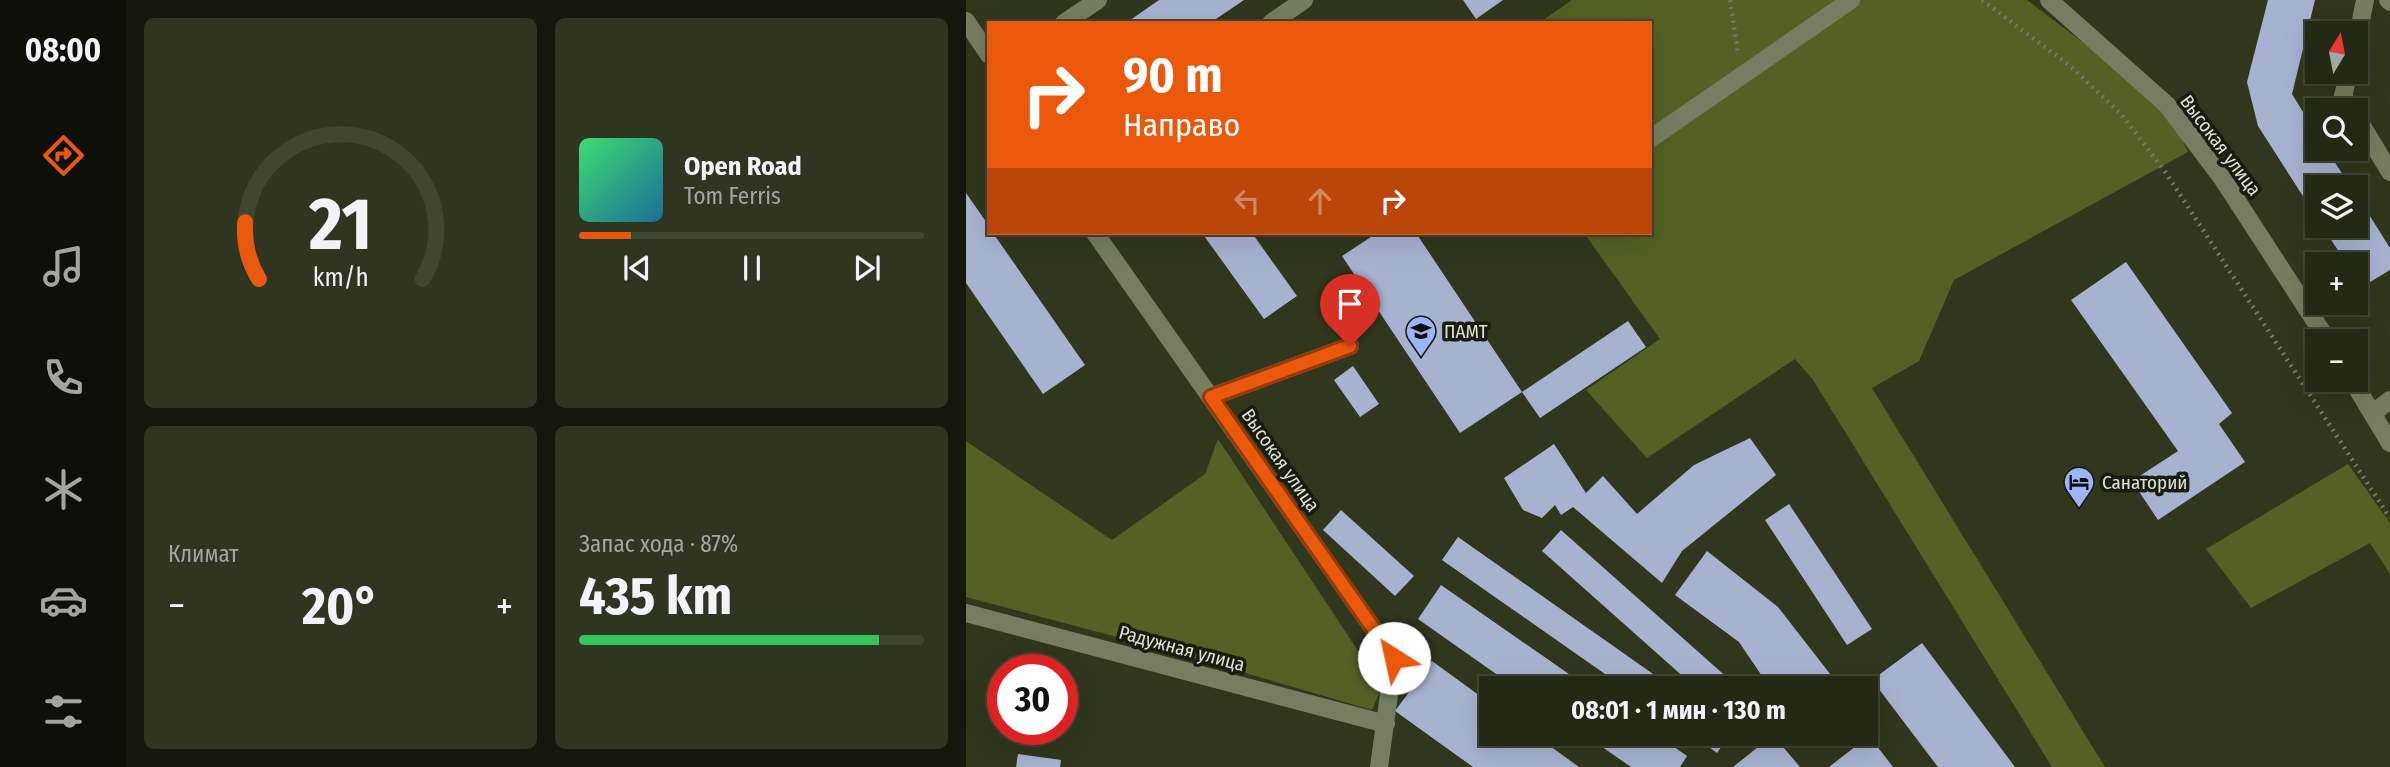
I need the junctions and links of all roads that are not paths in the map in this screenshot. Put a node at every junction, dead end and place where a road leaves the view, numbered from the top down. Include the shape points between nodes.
1 (1098, 0) edge
2 (1304, 0) edge
3 (1851, 0) edge
4 (2049, 0) edge
5 (2365, 0) edge
6 (966, 21) edge
7 (1066, 21) edge
8 (1274, 21) edge
9 (2361, 21) edge
10 (987, 52) edge
11 (2368, 136) edge
12 (1652, 138) edge
13 (2390, 172) edge
14 (1096, 235) edge
15 (2320, 329) edge
16 (1350, 346) dead end
17 (2360, 392) edge
18 (1211, 397) junction
19 (2390, 400) edge
20 (2373, 413) junction
21 (2390, 443) edge
22 (966, 613) edge
23 (1386, 724) junction
24 (1379, 767) edge

1 - 7 street
2 - 8 street
3 - 12 street
4 - 15 street, Высокая улица via 2167,105 2222,178
5 - 9 street
6 - 10 street
11 - 13 street
14 - 18 street, Высокая улица
16 - 18 street
17 - 20 street
18 - 23 street, Высокая улица via 1394,658
19 - 20 street
20 - 21 street
22 - 23 street, Радужная улица
23 - 24 street, Высокая улица

